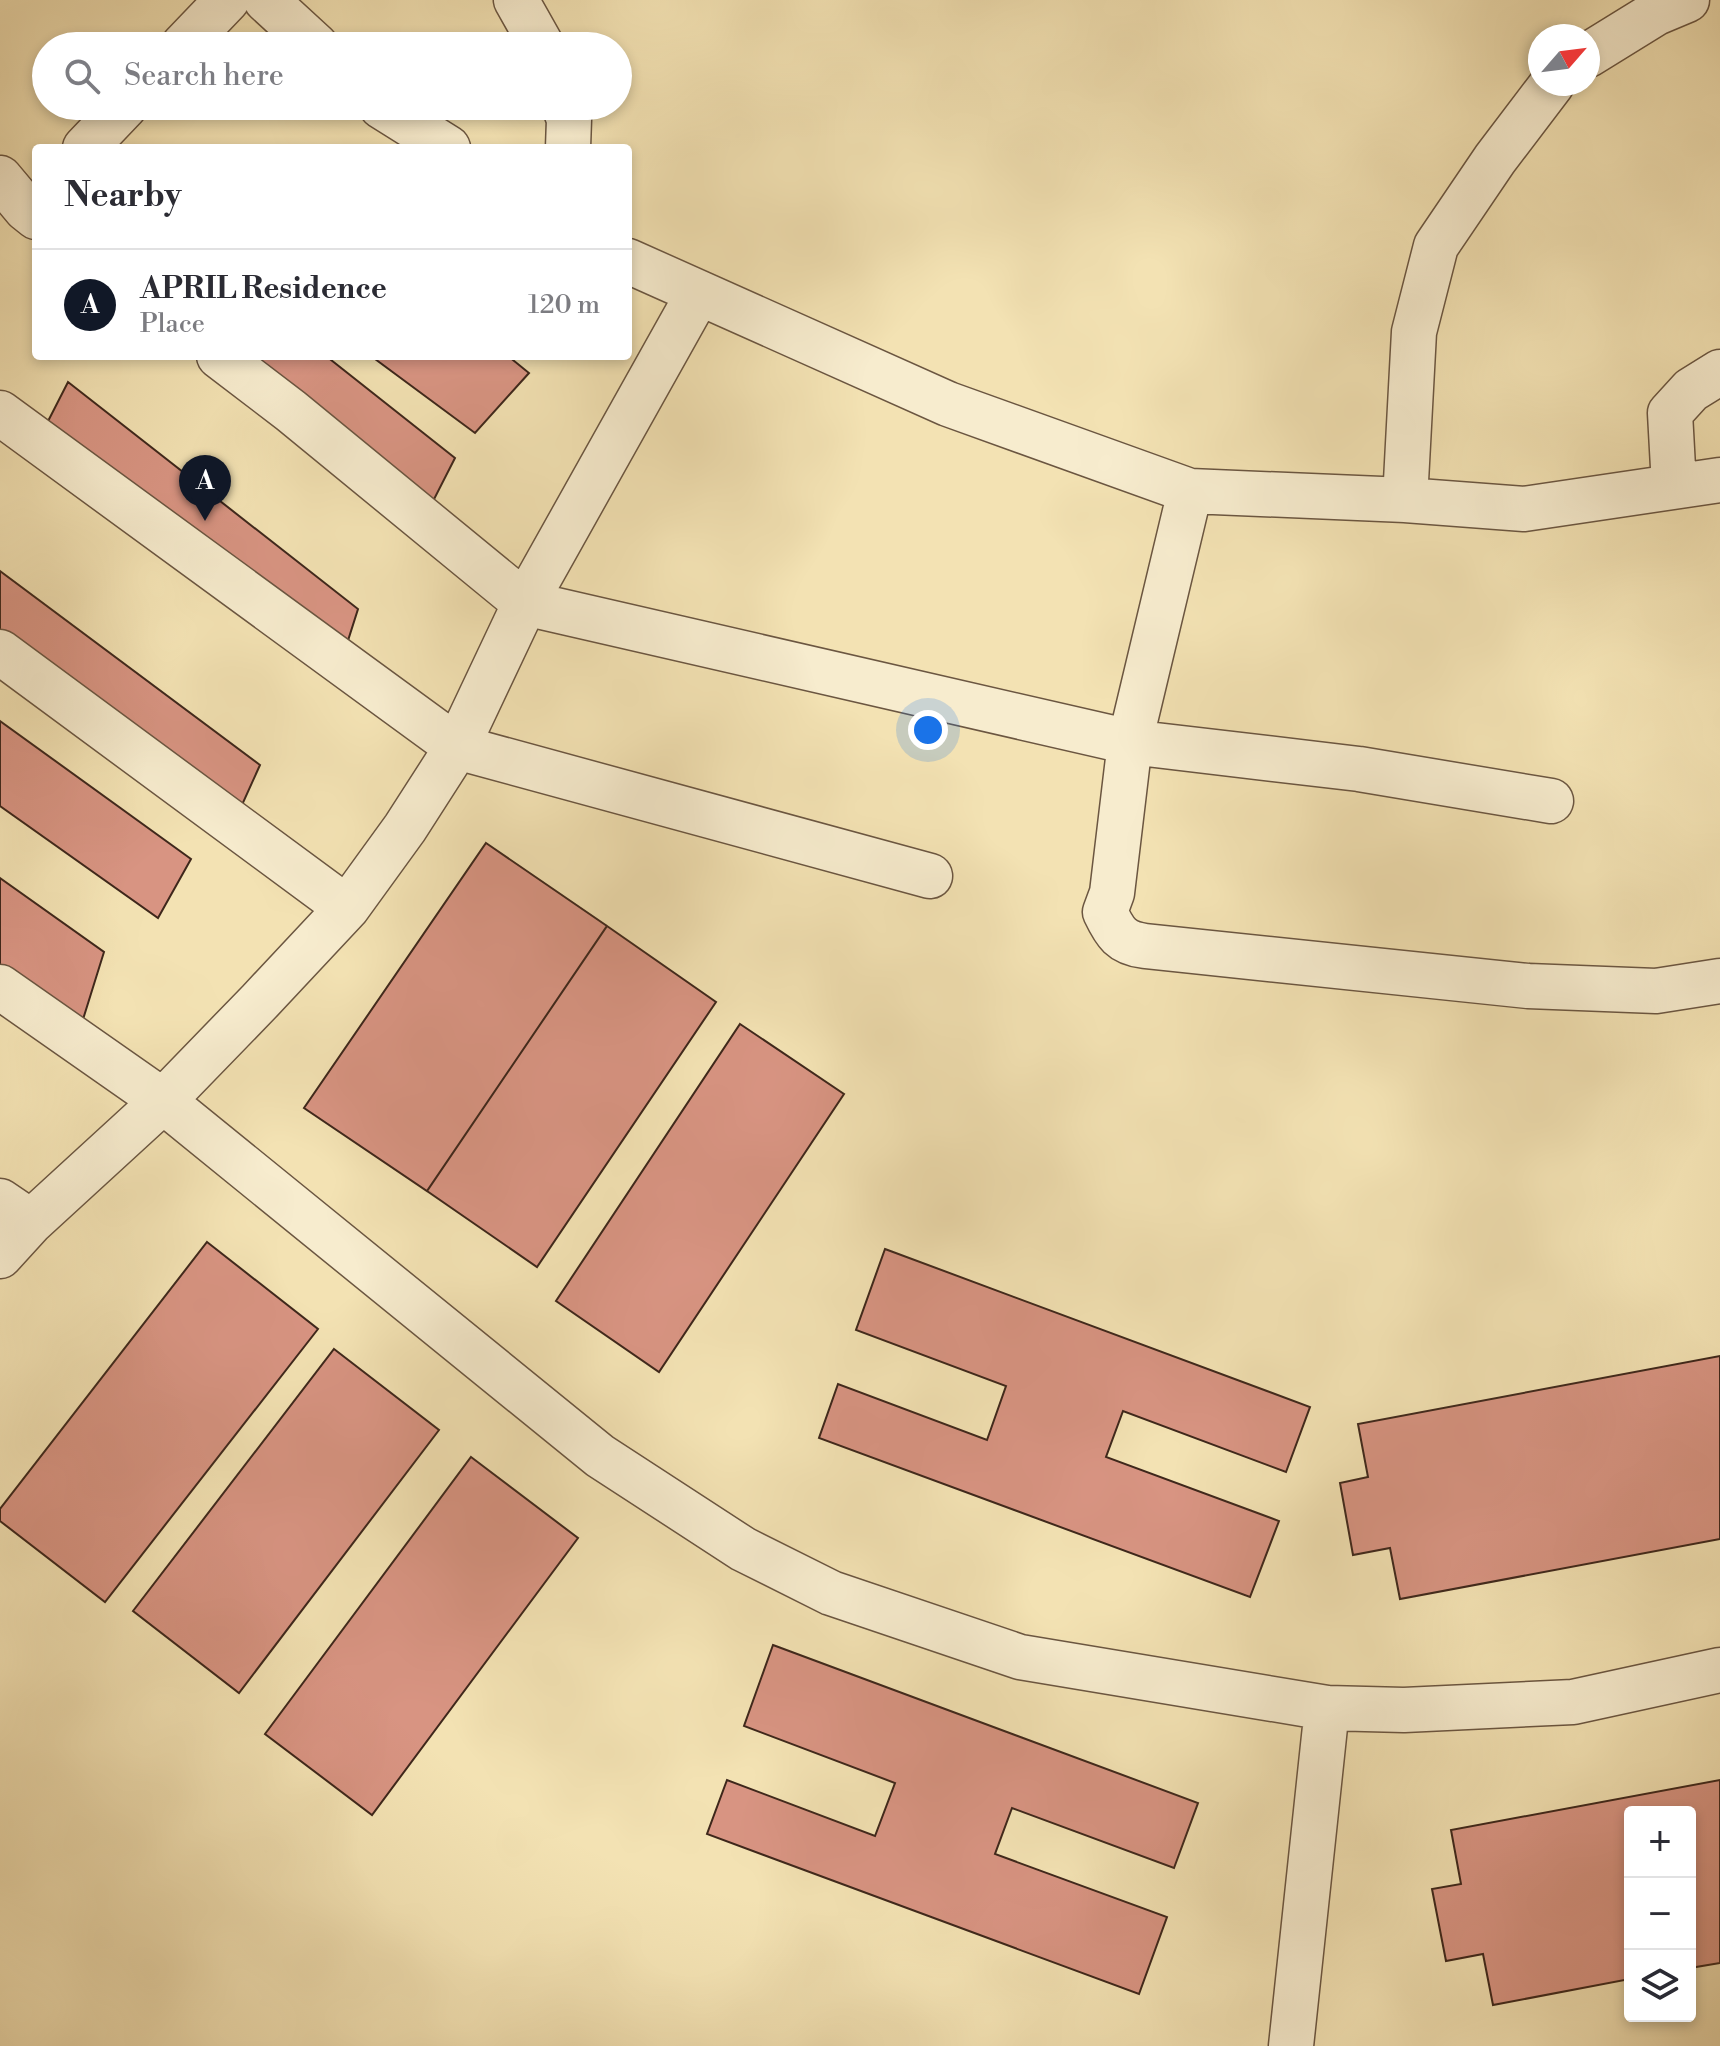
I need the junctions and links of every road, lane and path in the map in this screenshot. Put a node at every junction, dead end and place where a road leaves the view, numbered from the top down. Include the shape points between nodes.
1 (227, 0) edge
2 (266, 0) edge
3 (516, 0) edge
4 (1687, 0) edge
5 (196, 32) edge
6 (301, 32) edge
7 (534, 32) edge
8 (1600, 48) edge
9 (1543, 96) edge
10 (112, 120) edge
11 (403, 120) edge
12 (569, 120) edge
13 (89, 144) edge
14 (442, 144) edge
15 (568, 144) edge
16 (632, 263) edge
17 (698, 294) junction
18 (224, 360) edge
19 (1720, 372) edge
20 (0, 413) edge
21 (1720, 480) edge
22 (1674, 486) junction
23 (1190, 491) junction
24 (1405, 500) junction
25 (525, 603) junction
26 (0, 652) edge
27 (1130, 742) junction
28 (457, 747) junction
29 (1551, 801) dead end
30 (930, 876) dead end
31 (347, 908) junction
32 (1720, 981) edge
33 (0, 987) edge
34 (163, 1101) junction
35 (15, 1212) edge
36 (0, 1256) edge
37 (1720, 1670) edge
38 (1327, 1708) junction
39 (1291, 2046) edge

1 - 5 street
2 - 6 street
3 - 7 street
4 - 8 street
9 - 24 street via 1436,246 1414,332
10 - 13 street
11 - 14 street
12 - 15 street
16 - 17 street
17 - 23 street via 948,404
17 - 25 street
18 - 25 street
19 - 22 street via 1691,390 1670,413
20 - 28 street
21 - 22 street
22 - 24 street via 1524,509
23 - 24 street
23 - 27 street
25 - 27 street
25 - 28 street
26 - 31 street
27 - 29 street via 1359,769
27 - 32 street via 1112,893 1105,912 1128,944 1528,986 1656,991
28 - 30 street
28 - 31 street
31 - 34 street
33 - 34 street
34 - 35 street
34 - 38 street via 600,1456 743,1549 831,1593 1020,1657
35 - 36 street
37 - 38 street via 1573,1702
38 - 39 street

